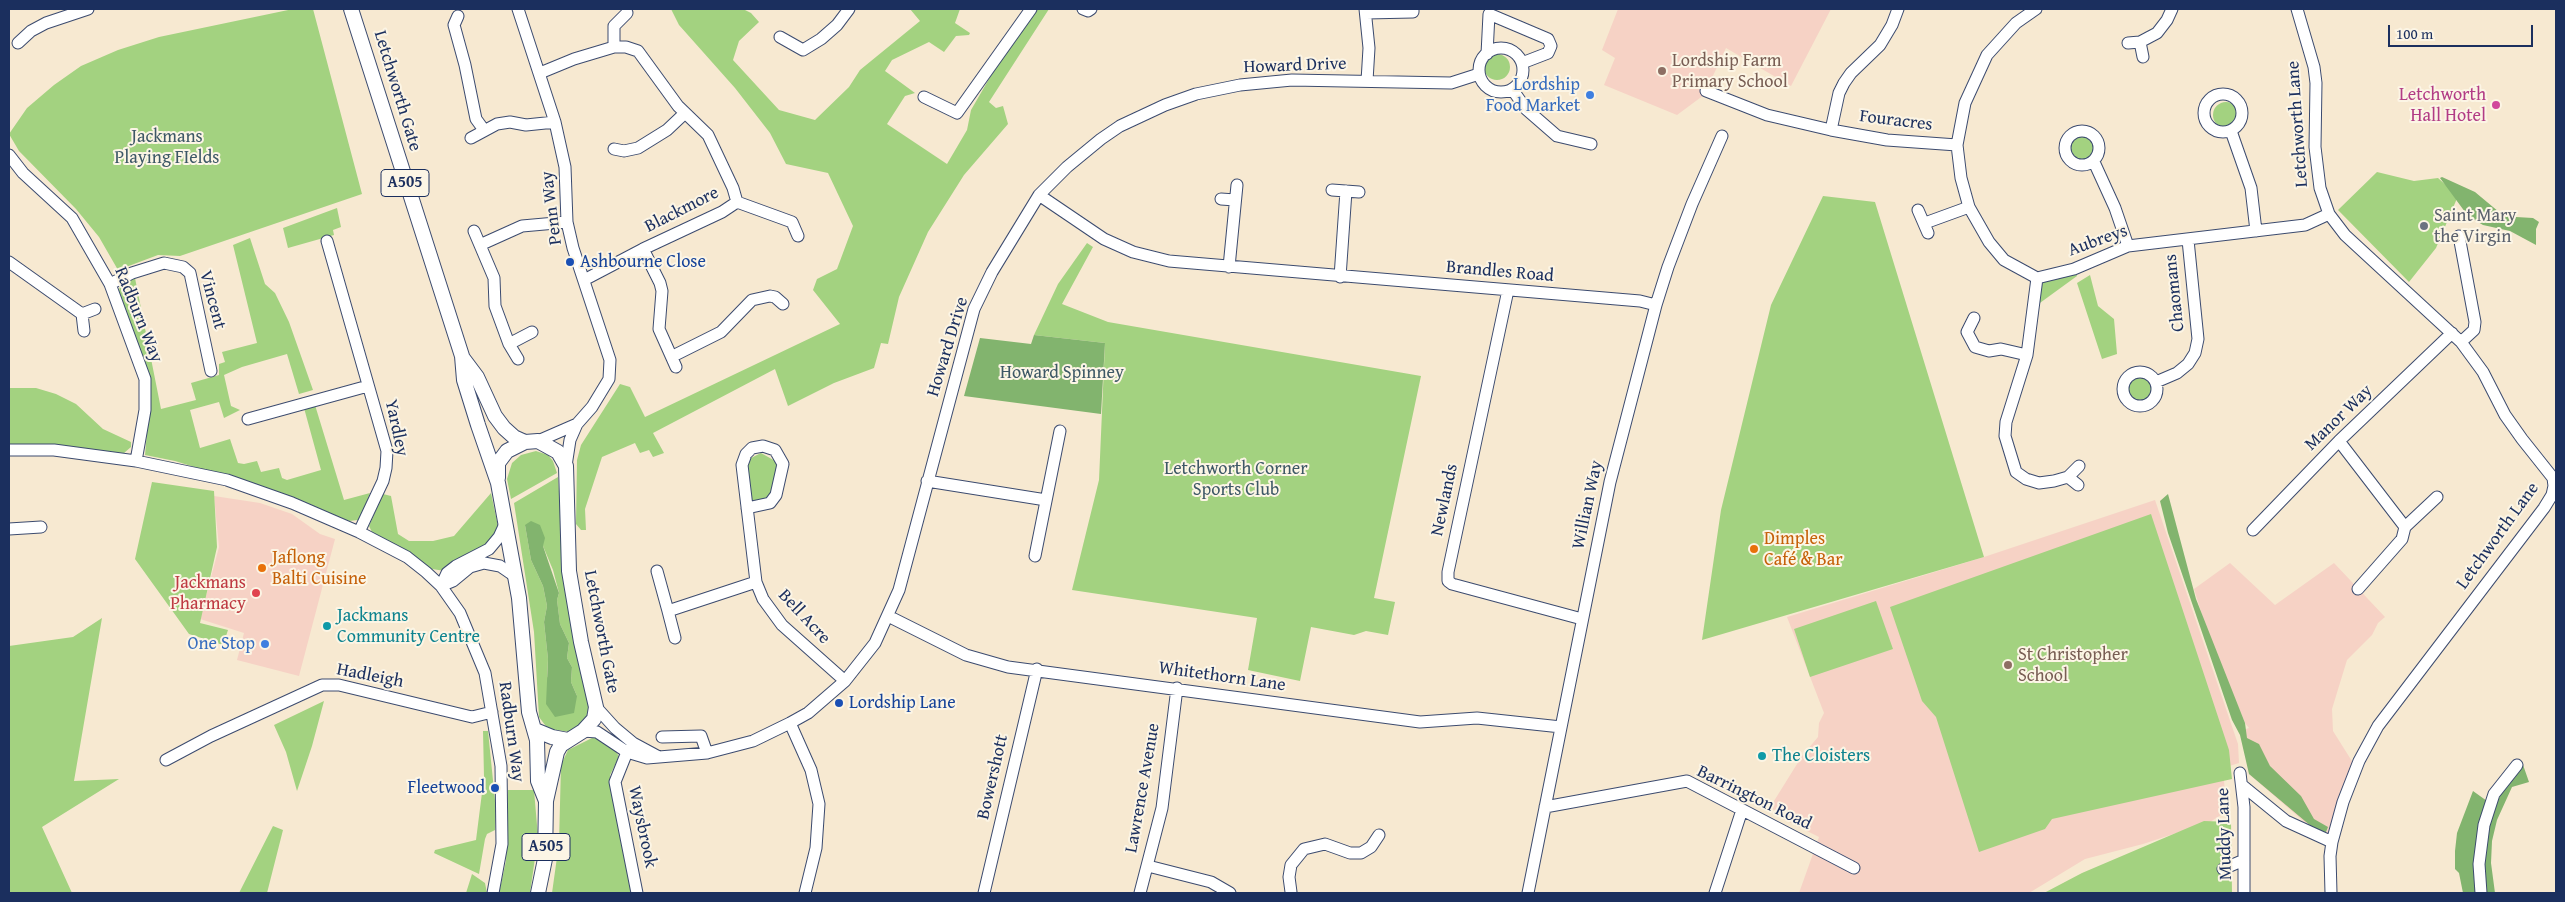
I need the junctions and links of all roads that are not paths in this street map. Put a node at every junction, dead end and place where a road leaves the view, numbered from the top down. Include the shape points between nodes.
1 (88, 9) edge
2 (351, 9) edge
3 (518, 9) edge
4 (849, 9) edge
5 (1031, 9) edge
6 (1084, 9) edge
7 (1091, 9) edge
8 (1413, 9) edge
9 (1898, 9) edge
10 (2036, 9) edge
11 (2172, 9) edge
12 (2298, 9) edge
13 (1365, 11) edge
14 (627, 13) dead end
15 (458, 16) dead end
16 (780, 37) dead end
17 (2140, 42) junction
18 (18, 43) dead end
19 (2128, 43) dead end
20 (614, 48) junction
21 (1487, 54) junction
22 (2144, 58) dead end
23 (1522, 63) junction
24 (540, 74) junction
25 (1479, 74) junction
26 (1367, 81) junction
27 (1512, 89) junction
28 (1706, 91) dead end
29 (924, 97) dead end
30 (685, 114) junction
31 (555, 122) junction
32 (484, 130) junction
33 (1831, 130) junction
34 (2230, 131) dead end
35 (1722, 136) dead end
36 (471, 138) dead end
37 (1591, 144) dead end
38 (1958, 145) junction
39 (614, 149) dead end
40 (9, 155) edge
41 (2094, 162) dead end
42 (1237, 185) dead end
43 (1332, 190) dead end
44 (1346, 191) junction
45 (1360, 192) dead end
46 (1039, 195) junction
47 (1221, 199) dead end
48 (1235, 200) junction
49 (737, 202) junction
50 (1969, 207) junction
51 (1918, 210) dead end
52 (2329, 214) junction
53 (567, 222) junction
54 (474, 231) dead end
55 (2256, 231) junction
56 (798, 236) dead end
57 (2459, 236) dead end
58 (2188, 240) junction
59 (327, 241) dead end
60 (482, 244) junction
61 (2128, 246) junction
62 (644, 249) junction
63 (9, 262) edge
64 (1229, 268) junction
65 (1340, 277) junction
66 (2037, 278) junction
67 (584, 280) junction
68 (110, 284) junction
69 (1508, 290) junction
70 (783, 304) dead end
71 (1656, 304) junction
72 (95, 309) dead end
73 (82, 314) junction
74 (1974, 318) dead end
75 (84, 331) dead end
76 (532, 332) dead end
77 (2452, 333) junction
78 (2461, 342) junction
79 (509, 344) junction
80 (2027, 355) junction
81 (462, 356) junction
82 (518, 359) dead end
83 (212, 364) dead end
84 (2156, 382) dead end
85 (368, 386) junction
86 (256, 420) dead end
87 (577, 424) junction
88 (1060, 431) dead end
89 (2339, 441) junction
90 (531, 442) junction
91 (9, 450) edge
92 (136, 461) junction
93 (566, 466) junction
94 (2079, 466) dead end
95 (2068, 477) junction
96 (928, 481) junction
97 (498, 483) junction
98 (2078, 485) dead end
99 (2554, 496) edge
100 (2437, 498) dead end
101 (1046, 500) junction
102 (747, 508) junction
103 (505, 524) junction
104 (41, 527) dead end
105 (2405, 527) junction
106 (9, 529) edge
107 (2253, 530) dead end
108 (359, 532) junction
109 (1035, 556) dead end
110 (657, 571) dead end
111 (516, 577) junction
112 (756, 582) junction
113 (441, 586) junction
114 (2358, 589) dead end
115 (668, 611) junction
116 (888, 616) junction
117 (1582, 619) junction
118 (675, 638) dead end
119 (1037, 669) junction
120 (845, 681) junction
121 (1177, 688) junction
122 (596, 707) junction
123 (492, 712) junction
124 (790, 723) junction
125 (1560, 728) junction
126 (535, 730) junction
127 (583, 731) junction
128 (662, 737) dead end
129 (568, 740) junction
130 (630, 748) junction
131 (707, 753) junction
132 (166, 760) dead end
133 (2517, 765) dead end
134 (2240, 773) dead end
135 (2242, 786) junction
136 (546, 801) junction
137 (1545, 807) junction
138 (1742, 810) junction
139 (1379, 835) dead end
140 (2332, 842) junction
141 (2244, 860) junction
142 (1148, 866) junction
143 (1854, 868) dead end
144 (2223, 870) dead end
145 (493, 893) edge
146 (538, 893) edge
147 (637, 893) edge
148 (805, 893) edge
149 (984, 893) edge
150 (1140, 893) edge
151 (1230, 893) edge
152 (1291, 893) edge
153 (1528, 893) edge
154 (1715, 893) edge
155 (2244, 893) edge
156 (2331, 893) edge
157 (2481, 893) edge

1 - 18 street via 46,23
2 - 81 main road, Letchworth Gate / A505
3 - 24 street, Penn Way
4 - 16 street via 837,26 803,50
5 - 29 street via 957,114
6 - 7 street
8 - 13 street via 1413,12
9 - 33 street, Fouracres via 1880,45 1844,83
10 - 38 street via 2016,23 1987,55 1965,103
11 - 17 street via 2163,28
12 - 52 street, Letchworth Lane via 2314,67 2315,147 2320,188
13 - 26 street via 1369,48
14 - 20 street via 614,26
15 - 32 street via 455,33 476,119
17 - 19 street
17 - 22 street
20 - 24 street, Blackmore via 574,59
20 - 30 street, Blackmore via 638,51
21 - 23 street via 1493,50 1510,50
21 - 23 street via 1489,14 1548,39 1551,46 1548,53
21 - 25 street via 1480,64
23 - 27 street via 1521,78
24 - 31 street, Penn Way
25 - 26 street, Howard Drive via 1451,83
25 - 27 street via 1491,89
26 - 46 street, Howard Drive via 1265,81 1223,88 1165,104 1101,139 1066,167
27 - 37 street via 1526,109 1557,136
28 - 33 street, Fouracres via 1767,115
30 - 39 street via 638,148
30 - 49 street, Blackmore via 708,135
31 - 32 street via 526,125 510,122
31 - 53 street, Penn Way via 565,167
32 - 36 street
33 - 38 street, Fouracres via 1887,140
34 - 55 street via 2251,188
35 - 71 street, Willian Way via 1692,204
38 - 50 street via 1961,178
40 - 68 street, Radburn Way via 23,173 72,218
41 - 61 street
42 - 48 street
43 - 44 street
44 - 45 street
44 - 65 street
46 - 64 street, Brandles Road via 1090,232 1133,252 1169,261
46 - 96 street, Howard Drive via 992,272 974,310
47 - 48 street
48 - 64 street
49 - 56 street, Blackmore via 792,222
49 - 62 street, Blackmore
50 - 51 street via 1927,228
50 - 66 street via 1988,242 2004,260
52 - 55 street, Aubreys via 2305,225
52 - 77 street, Letchworth Lane via 2345,235
53 - 60 street via 522,226
53 - 67 street, Penn Way
54 - 60 street
55 - 58 street, Aubreys
57 - 78 street via 2476,322 2474,330
58 - 61 street, Aubreys
58 - 84 street, Chaomans via 2198,339 2195,353 2176,374
59 - 85 street, Yardley via 330,268
60 - 79 street via 494,278 496,306
61 - 66 street, Aubreys via 2074,269
62 - 67 street, Blackmore
62 - 70 street, Blackmore via 662,291 659,328 675,361 721,332 752,300 770,296
63 - 73 street
64 - 65 street, Brandles Road
65 - 69 street, Brandles Road
66 - 80 street
67 - 87 street, Penn Way via 610,360 609,379
68 - 83 street, Vincent via 164,263 184,267 190,273
68 - 92 street, Radburn Way via 145,379 145,410
69 - 71 street, Brandles Road
69 - 117 street, Newlands via 1448,581
71 - 117 street, Willian Way via 1610,482
72 - 73 street
73 - 75 street
74 - 80 street via 1962,329 1972,344 1982,350 2001,349
76 - 79 street
77 - 78 street, Letchworth Lane
77 - 89 street, Manor Way
78 - 99 street, Letchworth Lane via 2483,372 2511,423 2554,478
79 - 82 street
80 - 95 street via 2006,422 2005,436 2010,456 2016,472 2026,479 2038,483
81 - 90 main road, Letchworth Gate / A505 via 504,428 514,437
81 - 97 main road, Letchworth Gate / A505 via 464,380
85 - 86 street, Yardley
85 - 108 street, Yardley via 387,460 383,481
87 - 90 street, Penn Way
87 - 93 street, Penn Way via 570,440
88 - 101 street
89 - 105 street
89 - 107 street, Manor Way
90 - 93 main road, Letchworth Gate via 558,452
90 - 97 main road, Letchworth Gate via 507,451 498,463
91 - 92 street, Radburn Way via 54,450
92 - 108 street, Radburn Way via 227,480
93 - 122 main road, Letchworth Gate via 569,571
94 - 95 street
95 - 98 street
96 - 101 street
96 - 116 street, Howard Drive via 901,582
97 - 103 main road, Letchworth Gate
99 - 140 street, Letchworth Lane via 2378,726 2359,761
100 - 105 street
101 - 109 street
102 - 102 street, Bell Acre via 742,465 746,454 758,447 775,450 783,464 774,499
102 - 112 street, Bell Acre
103 - 111 main road, Letchworth Gate
103 - 113 street via 489,548 447,573
104 - 106 street
105 - 114 street via 2402,539
108 - 113 street, Radburn Way via 407,557
110 - 115 street
111 - 113 street via 500,566 484,563 470,566 453,582
111 - 126 main road, Letchworth Gate via 529,712
112 - 115 street
112 - 120 street, Bell Acre via 763,599 782,625
113 - 123 street, Radburn Way via 468,631 485,673
115 - 118 street
116 - 119 street, Whitethorn Lane via 988,663
116 - 120 street, Howard Drive via 875,643
117 - 125 street, Willian Way
119 - 121 street, Whitethorn Lane
119 - 149 street, Bowershott
120 - 124 street, Howard Drive via 808,713
121 - 125 street, Whitethorn Lane via 1420,722 1477,718
121 - 142 street, Lawrence Avenue via 1162,808
122 - 127 main road, Letchworth Gate via 594,719
122 - 130 street, Howard Drive
123 - 132 street, Hadleigh via 472,717 339,685 322,686
123 - 145 street, Radburn Way via 502,766 502,844
124 - 131 street, Howard Drive via 754,741
124 - 148 street via 811,770 819,804 816,848
125 - 137 street, Willian Way
126 - 129 main road
126 - 136 main road, A505 via 538,781
127 - 129 main road, Letchworth Gate
127 - 130 street, Howard Drive via 597,732
128 - 131 street via 701,736
129 - 136 main road, A505 via 556,752
130 - 131 street, Howard Drive via 648,758
130 - 147 street, Waysbrook via 615,782
133 - 157 street via 2494,794 2484,825 2479,864
134 - 135 street, Muddy Lane
135 - 140 street via 2286,821
135 - 141 street, Muddy Lane
136 - 146 main road, A505 via 545,858
137 - 138 street, Barrington Road via 1688,781
137 - 153 street, Willian Way
138 - 143 street, Barrington Road
138 - 154 street
139 - 152 street via 1371,847 1361,852 1350,853 1325,844 1304,849 1291,865
140 - 156 street, Letchworth Lane
141 - 144 street
141 - 155 street, Muddy Lane
142 - 150 street, Lawrence Avenue
142 - 151 street via 1211,882

